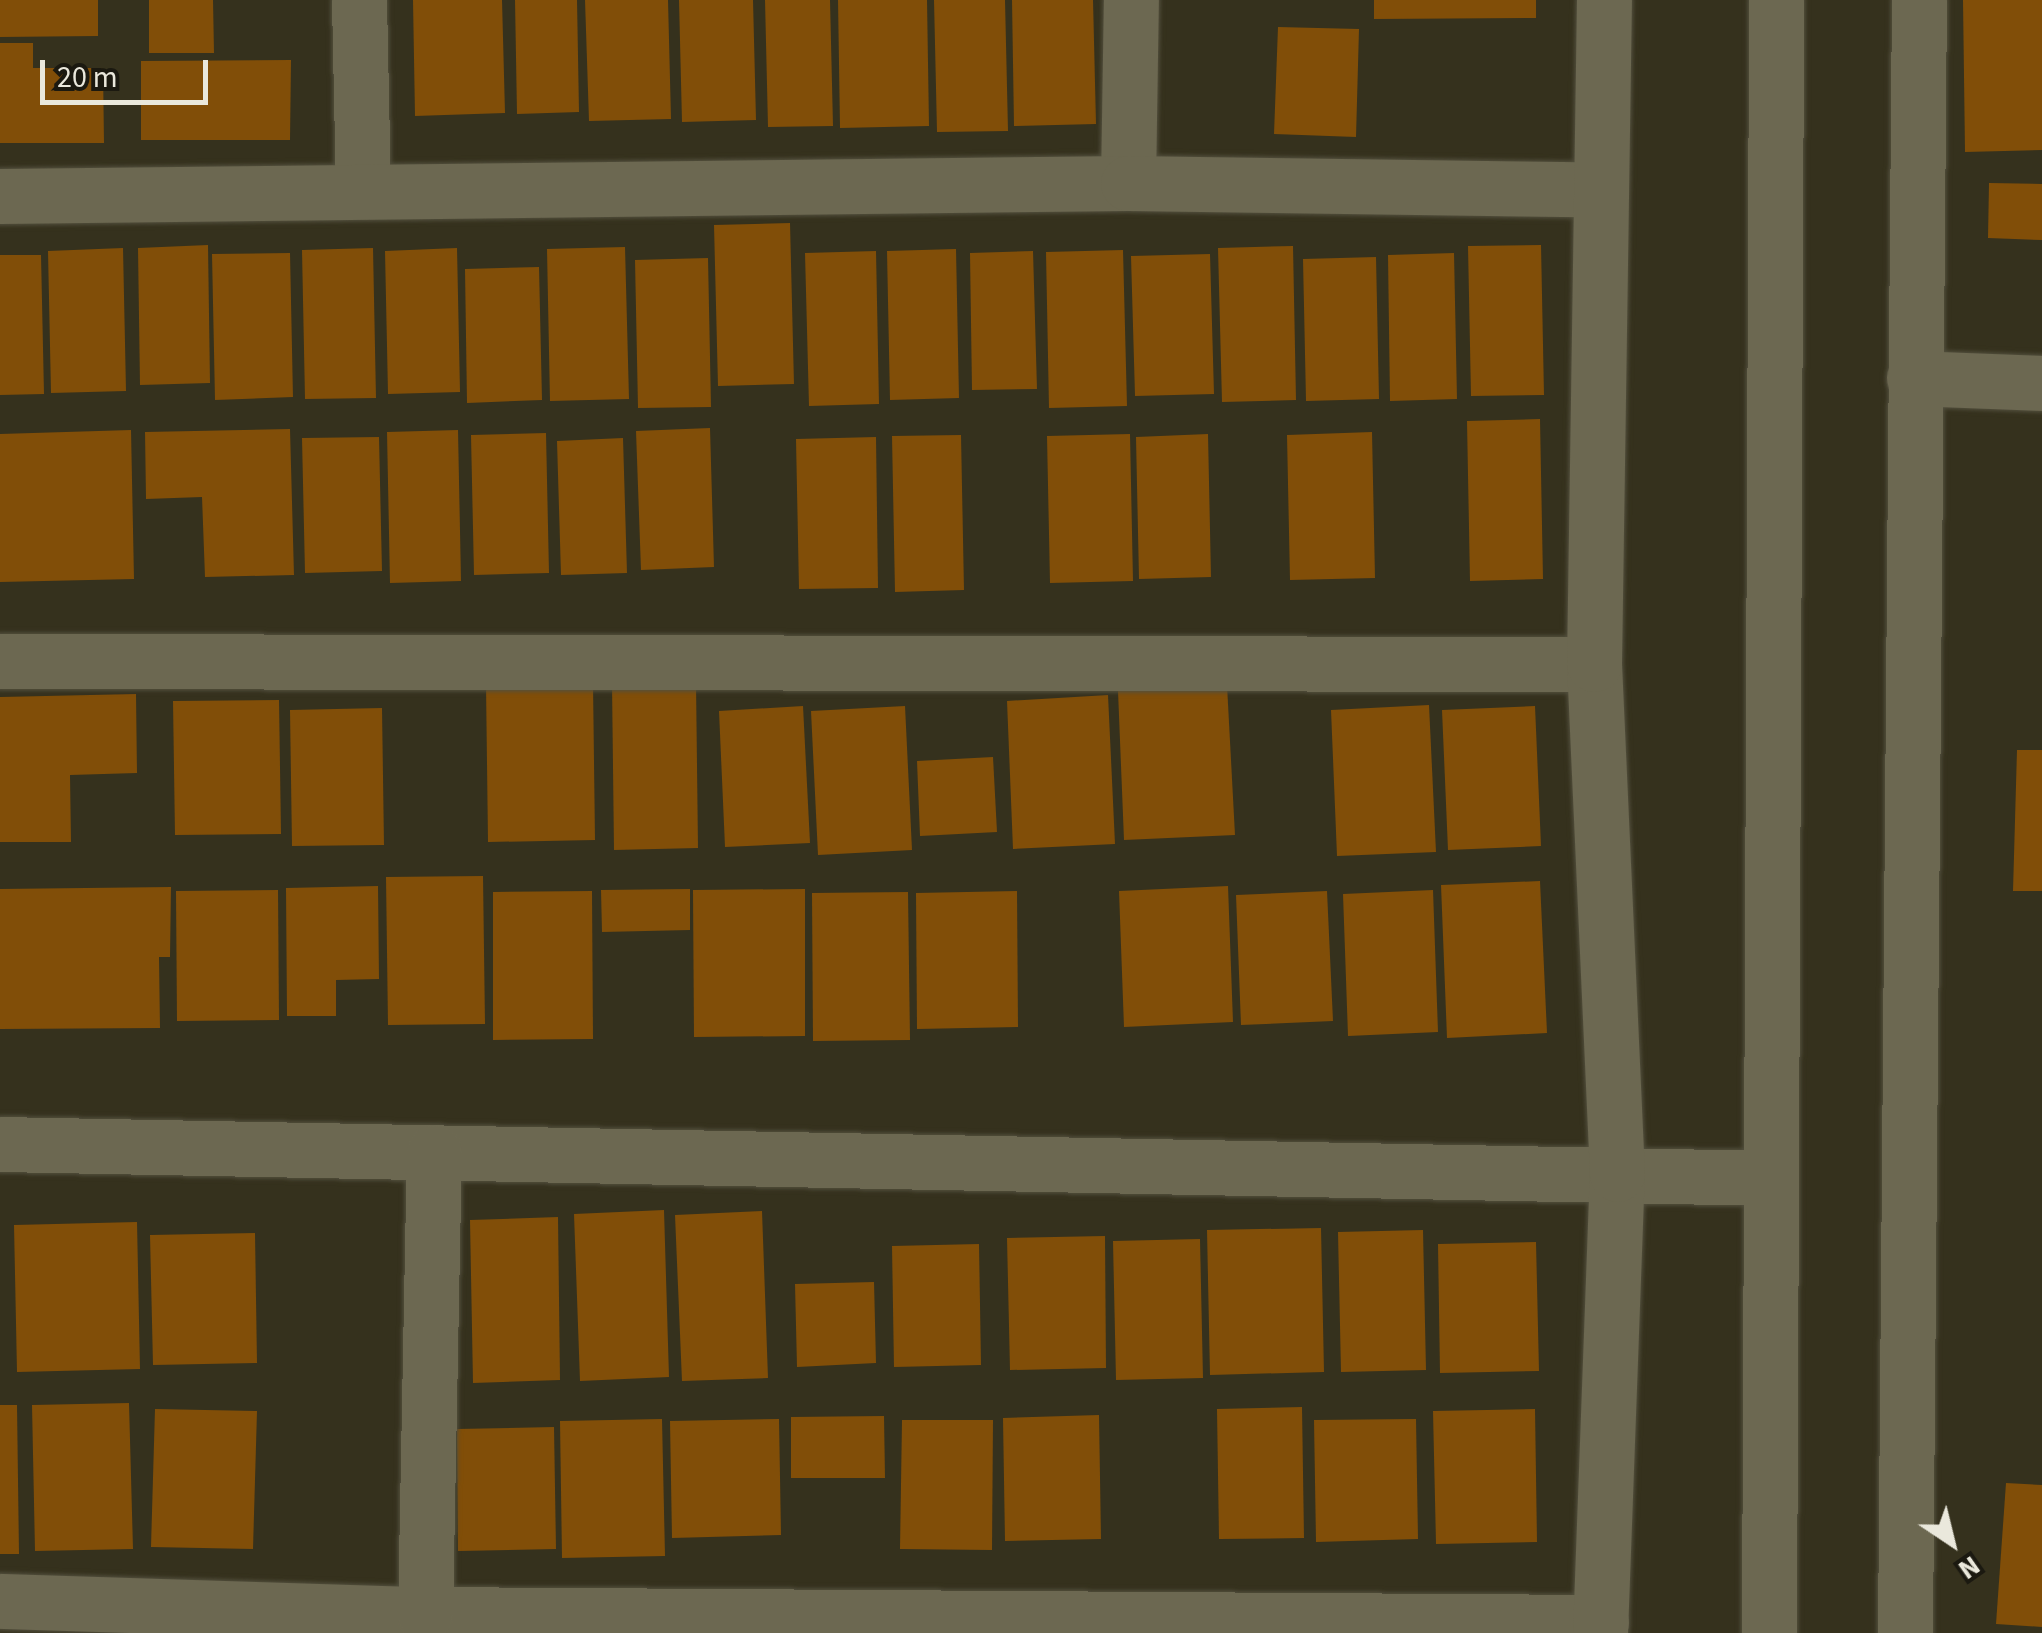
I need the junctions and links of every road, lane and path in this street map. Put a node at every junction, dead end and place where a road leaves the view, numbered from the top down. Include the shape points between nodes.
1 (359, 0) edge
2 (1131, 0) edge
3 (1604, 0) edge
4 (1776, 0) edge
5 (1919, 0) edge
6 (1128, 183) junction
7 (364, 190) junction
8 (1601, 190) junction
9 (0, 196) edge
10 (1914, 378) junction
11 (2042, 384) edge
12 (0, 661) edge
13 (1594, 664) junction
14 (0, 1144) edge
15 (434, 1152) junction
16 (1618, 1174) junction
17 (1769, 1178) junction
18 (0, 1600) edge
19 (424, 1614) junction
20 (1145, 1625) edge
21 (1600, 1628) edge
22 (1769, 1633) edge
23 (1905, 1633) edge

1 - 7 street
2 - 6 street
3 - 8 street
4 - 17 street
5 - 10 street
6 - 7 street
6 - 8 street
7 - 9 street
8 - 13 street
10 - 11 street
10 - 23 street
12 - 13 street
13 - 16 street
14 - 15 street
15 - 16 street
15 - 19 street
16 - 17 street
16 - 21 street
17 - 22 street
18 - 19 street
19 - 20 street
20 - 21 street

